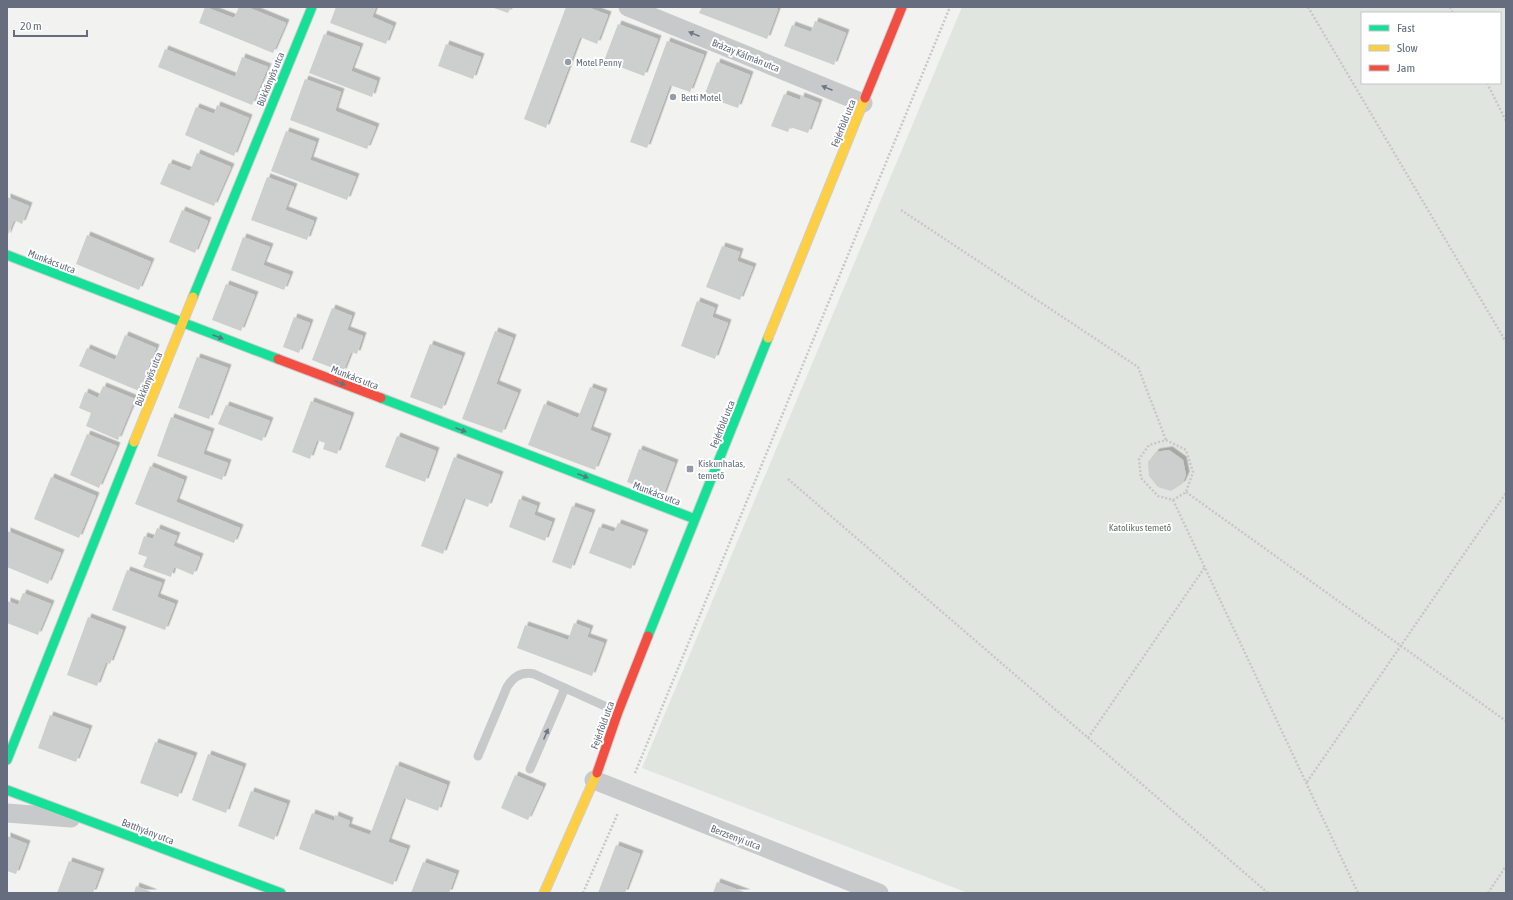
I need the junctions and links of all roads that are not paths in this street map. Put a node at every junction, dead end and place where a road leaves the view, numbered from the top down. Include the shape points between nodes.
1 (312, 7) edge
2 (628, 7) edge
3 (902, 7) edge
4 (863, 103) junction
5 (7, 255) edge
6 (182, 323) junction
7 (695, 520) junction
8 (565, 688) junction
9 (618, 712) junction
10 (478, 756) dead end
11 (7, 760) edge
12 (530, 769) dead end
13 (594, 780) junction
14 (7, 790) edge
15 (7, 813) edge
16 (82, 819) junction
17 (281, 893) edge
18 (544, 893) edge
19 (879, 893) edge

1 - 6 street, Bükkönyös utca
4 -> 2 street, Brázay Kálmán utca
3 - 4 street, Fejérföld utca
4 - 7 street, Fejérföld utca
5 - 6 street, Munkács utca
6 -> 7 street, Munkács utca
6 - 11 street, Bükkönyös utca
7 - 9 street, Fejérföld utca
8 - 9 lane
8 - 10 lane via 529,673 513,678
12 -> 8 lane
9 - 13 street, Fejérföld utca
13 - 18 street, Fejérföld utca
13 - 19 street, Berzsenyi utca
14 - 16 street, Batthyány utca
15 - 16 street
16 - 17 street, Batthyány utca

